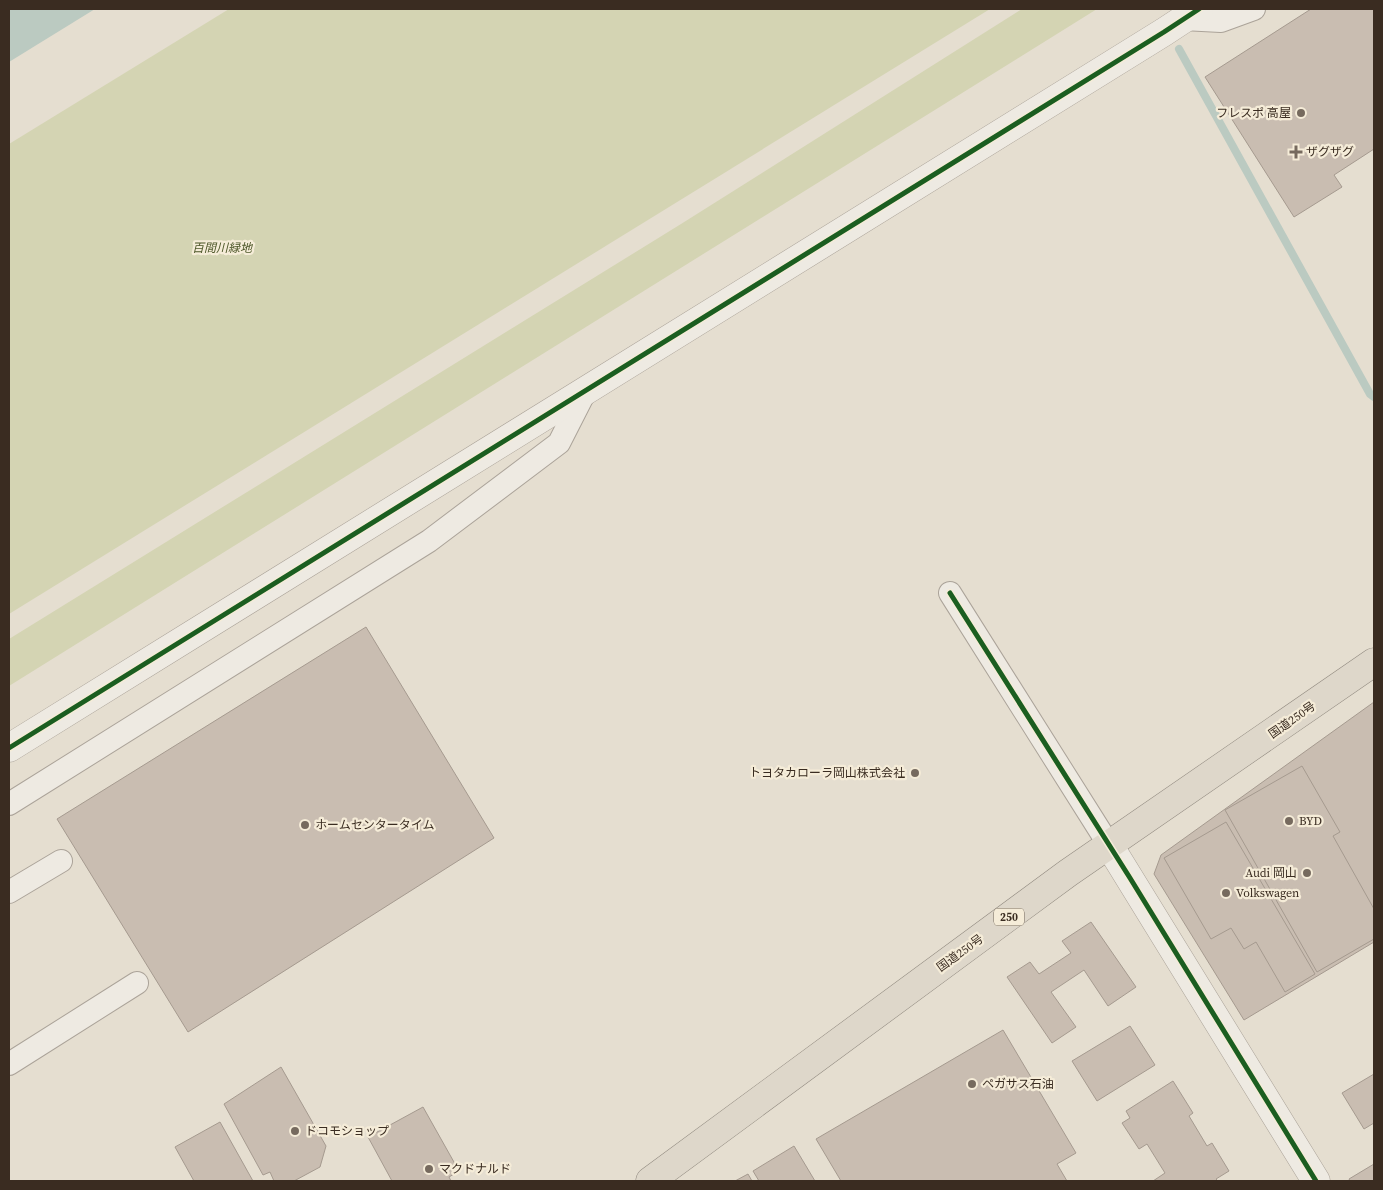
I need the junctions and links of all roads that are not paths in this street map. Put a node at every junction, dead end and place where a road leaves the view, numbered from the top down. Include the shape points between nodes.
1 (1254, 9) edge
2 (1191, 14) edge
3 (586, 390) junction
4 (950, 593) dead end
5 (1374, 662) edge
6 (9, 748) edge
7 (9, 804) edge
8 (1109, 845) junction
9 (61, 861) dead end
10 (9, 892) edge
11 (137, 983) dead end
12 (9, 1064) edge
13 (650, 1181) edge
14 (1316, 1181) edge

1 - 2 street via 1221,21
2 - 3 street
3 - 6 street
3 - 7 street via 560,444 429,541
4 - 8 street
5 - 8 highway, 国道250号 / 250
8 - 13 highway, 国道250号 / 250
8 - 14 street
9 - 10 street
11 - 12 street

